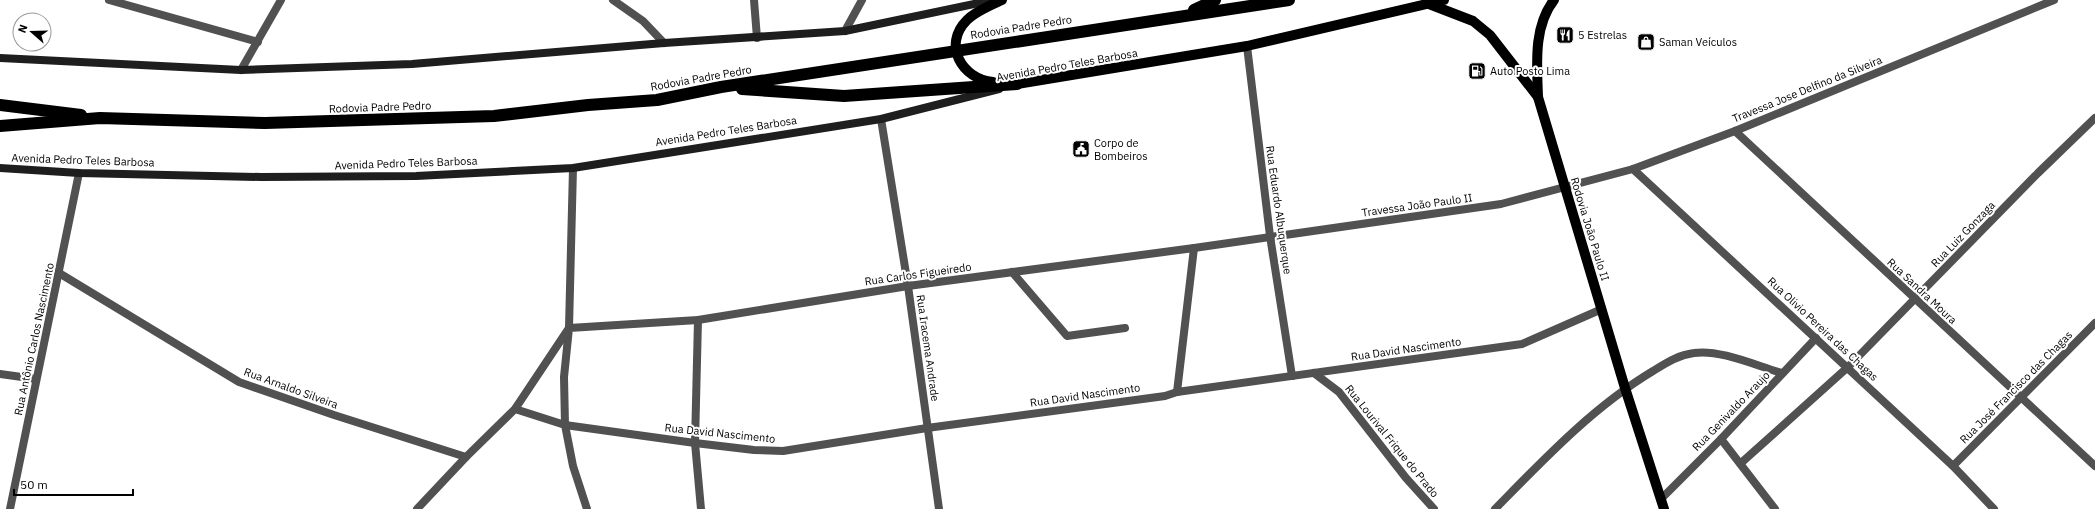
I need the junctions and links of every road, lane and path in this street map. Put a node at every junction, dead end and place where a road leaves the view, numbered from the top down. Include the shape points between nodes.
1 (109, 0) edge
2 (281, 0) edge
3 (613, 0) edge
4 (754, 0) edge
5 (862, 0) edge
6 (993, 0) edge
7 (1002, 0) edge
8 (1215, 0) edge
9 (1288, 0) edge
10 (1444, 0) edge
11 (1554, 0) edge
12 (2054, 0) edge
13 (1429, 4) junction
14 (1184, 16) junction
15 (844, 31) junction
16 (757, 38) junction
17 (258, 42) junction
18 (664, 43) junction
19 (1247, 46) junction
20 (956, 50) junction
21 (0, 58) edge
22 (241, 70) junction
23 (1017, 84) junction
24 (721, 87) junction
25 (1538, 97) junction
26 (0, 104) edge
27 (0, 113) edge
28 (2095, 118) edge
29 (106, 119) junction
30 (881, 119) junction
31 (0, 126) edge
32 (1735, 131) junction
33 (0, 168) edge
34 (573, 168) junction
35 (1633, 169) junction
36 (80, 173) junction
37 (1564, 186) junction
38 (1270, 236) junction
39 (1194, 248) junction
40 (1012, 272) junction
41 (60, 273) junction
42 (908, 286) junction
43 (1915, 299) junction
44 (1602, 309) junction
45 (698, 320) junction
46 (2095, 322) edge
47 (569, 328) junction
48 (1125, 328) dead end
49 (1816, 338) junction
50 (1848, 368) junction
51 (1314, 373) junction
52 (1782, 373) junction
53 (0, 374) edge
54 (1292, 376) junction
55 (36, 379) junction
56 (1625, 388) junction
57 (1177, 392) junction
58 (2021, 398) junction
59 (515, 409) junction
60 (565, 425) junction
61 (927, 428) junction
62 (1721, 439) junction
63 (695, 443) junction
64 (466, 458) junction
65 (1741, 463) junction
66 (1953, 466) junction
67 (2095, 466) edge
68 (1661, 499) junction
69 (10, 509) edge
70 (417, 509) edge
71 (587, 509) edge
72 (701, 509) edge
73 (939, 509) edge
74 (1434, 509) edge
75 (1495, 509) edge
76 (1664, 509) edge
77 (1775, 509) edge
78 (1994, 509) edge

1 - 17 street
2 - 17 street
3 - 18 street via 643,21
4 - 16 street
5 - 15 street
6 - 15 street
7 - 20 main road via 968,20 958,32
8 - 14 highway
9 - 14 highway, Rodovia Padre Pedro
10 - 13 main road, Avenida Pedro Teles Barbosa
11 - 25 main road via 1549,7 1536,49
12 - 32 street, Travessa Jose Delfino da Silveira
13 - 19 main road, Avenida Pedro Teles Barbosa
13 - 25 main road, Rodovia João Paulo II via 1473,21 1490,35
14 - 20 highway, Rodovia Padre Pedro
15 - 16 street
16 - 18 street
17 - 22 street
18 - 22 street via 412,64
19 - 23 main road, Avenida Pedro Teles Barbosa
19 - 38 street, Rua Eduardo Albuquerque
20 - 23 main road via 966,72 982,81
20 - 24 highway, Rodovia Padre Pedro
21 - 22 street
23 - 24 highway via 844,96
23 - 30 street, Avenida Pedro Teles Barbosa
24 - 29 highway, Rodovia Padre Pedro via 657,100 588,104 494,116 265,123
25 - 37 main road, Rodovia João Paulo II
26 - 29 highway
27 - 29 highway, Rodovia Padre Pedro
28 - 43 street, Rua Luiz Gonzaga
29 - 31 highway
30 - 34 street, Avenida Pedro Teles Barbosa
30 - 42 street, Rua Iracema Andrade
32 - 35 street, Travessa Jose Delfino da Silveira
32 - 43 street, Rua Sandra Moura
33 - 36 street, Avenida Pedro Teles Barbosa
34 - 36 street, Avenida Pedro Teles Barbosa via 416,176 261,177
34 - 47 street
35 - 37 street, Travessa Jose Delfino da Silveira
35 - 49 street, Rua Olivio Pereira das Chagas
36 - 41 street, Rua Antônio Carlos Nascimento
37 - 38 street, Travessa João Paulo II via 1501,204
37 - 44 main road, Rodovia João Paulo II
38 - 39 street, Rua Carlos Figueiredo
38 - 54 street, Rua Eduardo Albuquerque
39 - 40 street, Rua Carlos Figueiredo
39 - 57 street
40 - 42 street, Rua Carlos Figueiredo
40 - 48 street via 1067,336
41 - 55 street, Rua Antônio Carlos Nascimento
41 - 64 street, Rua Arnaldo Silveira via 239,382
42 - 45 street, Rua Carlos Figueiredo
42 - 61 street, Rua Iracema Andrade
43 - 50 street, Rua Luiz Gonzaga
43 - 58 street, Rua Sandra Moura
44 - 51 street, Rua David Nascimento via 1522,344
44 - 56 main road, Rodovia João Paulo II
45 - 47 street, Rua Carlos Figueiredo
45 - 63 street
46 - 58 street, Rua José Francisco das Chagas
47 - 59 street
47 - 60 street via 564,377
49 - 50 street, Rua Olivio Pereira das Chagas
49 - 52 street, Rua Genivaldo Araujo
50 - 65 street
50 - 66 street, Rua Olivio Pereira das Chagas
51 - 54 street, Rua David Nascimento
51 - 74 street, Rua Lourival Frique do Prado via 1339,392 1406,478
52 - 56 street via 1711,352 1694,353 1674,358
52 - 62 street, Rua Genivaldo Araujo
53 - 55 street
54 - 57 street, Rua David Nascimento
55 - 69 street, Rua Antônio Carlos Nascimento
56 - 68 main road, Rodovia João Paulo II
56 - 75 street via 1545,458
57 - 61 street, Rua David Nascimento via 1165,396
58 - 66 street, Rua José Francisco das Chagas
58 - 67 street, Rua Sandra Moura
59 - 60 street, Rua David Nascimento
59 - 64 street
60 - 63 street, Rua David Nascimento
60 - 71 street via 573,466
61 - 63 street, Rua David Nascimento via 783,451
61 - 73 street, Rua Iracema Andrade
62 - 65 street
62 - 68 street, Rua Genivaldo Araujo
63 - 72 street
64 - 70 street
65 - 77 street
66 - 78 street, Rua Olivio Pereira das Chagas
68 - 76 main road, Rodovia João Paulo II

